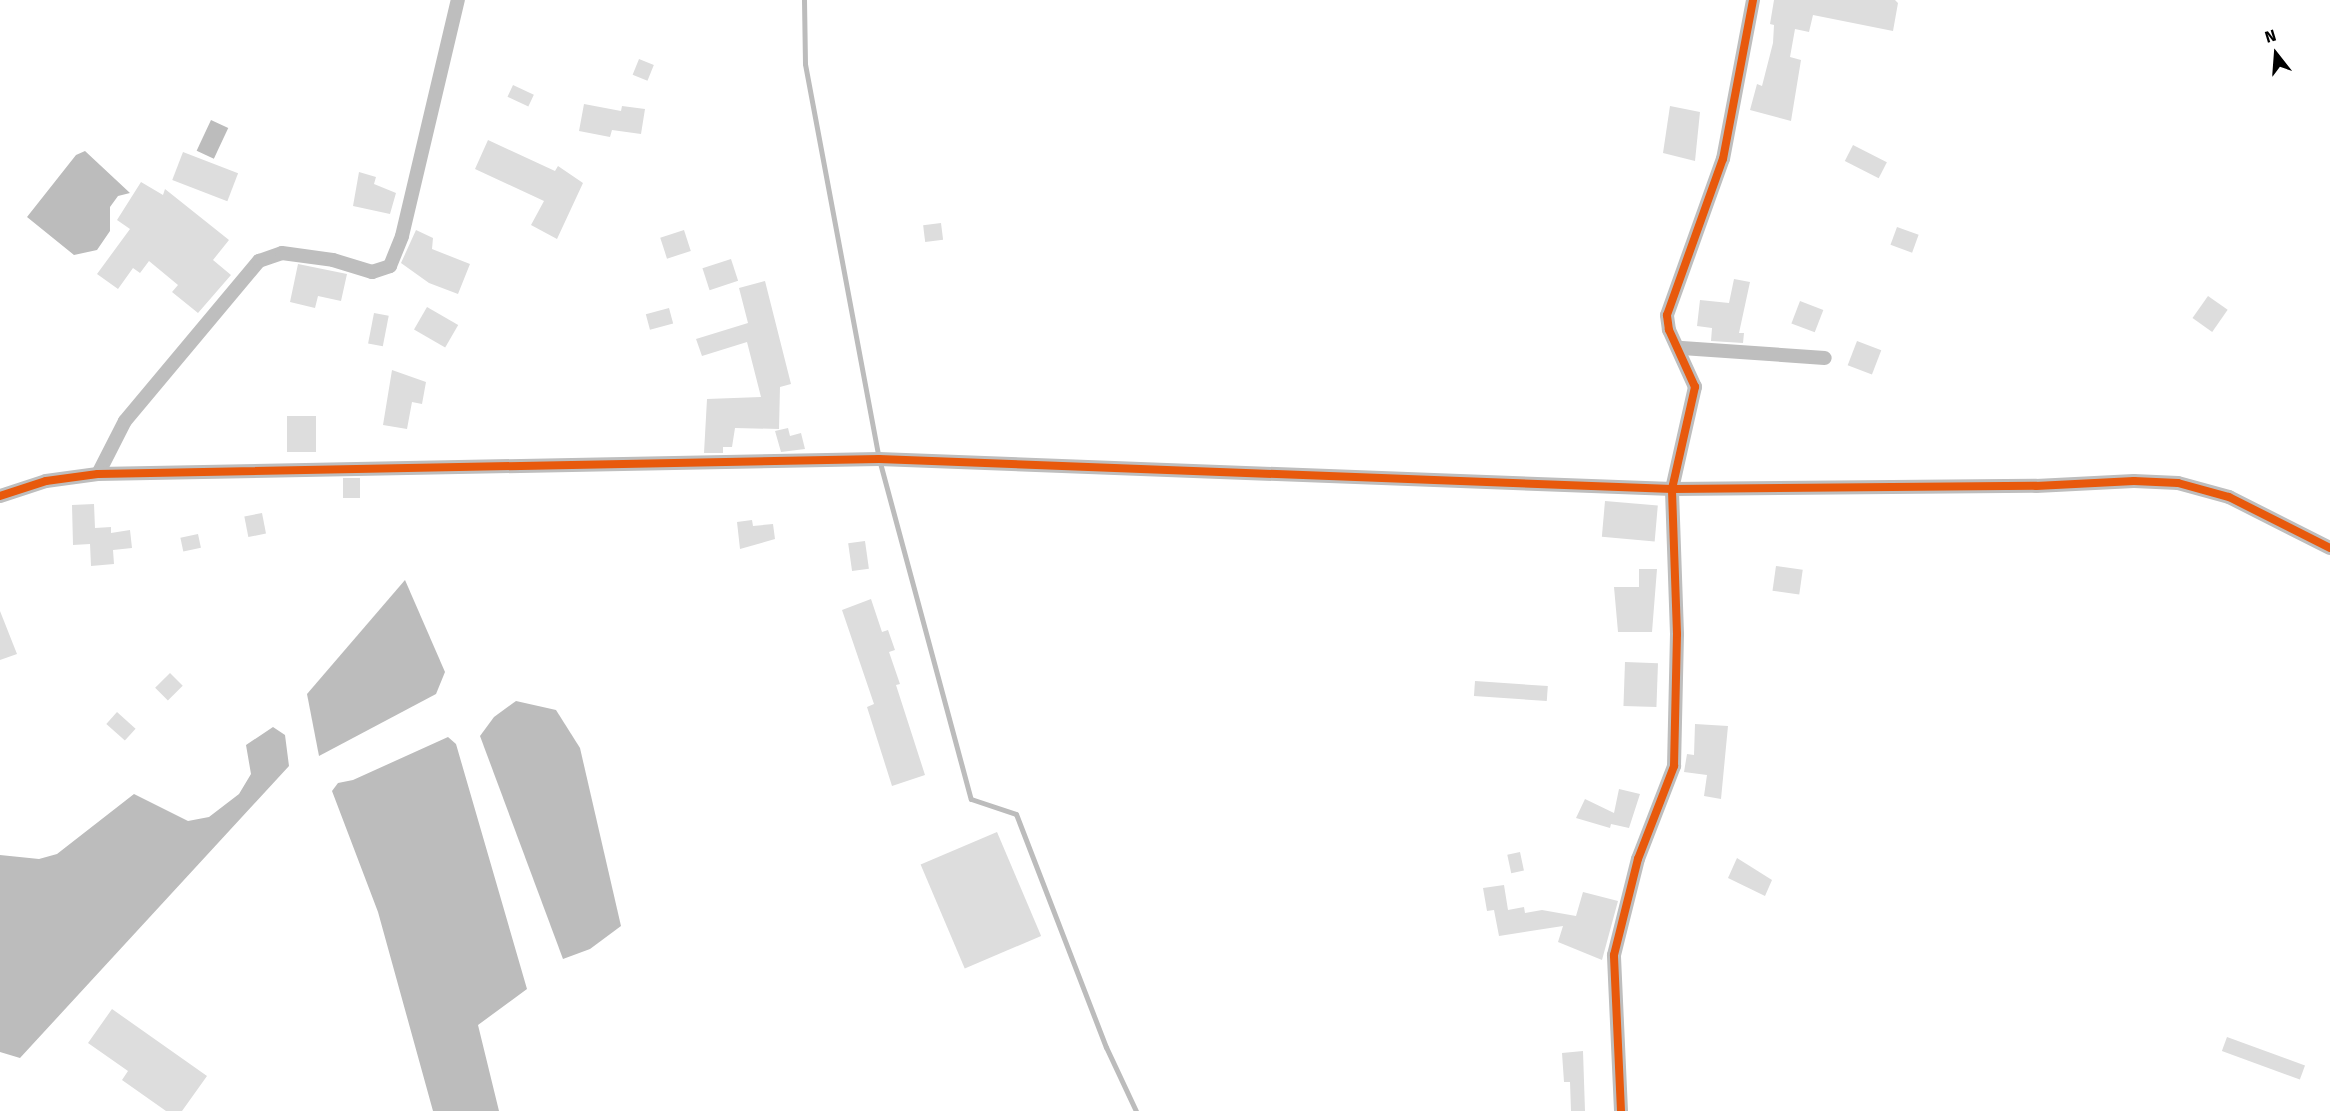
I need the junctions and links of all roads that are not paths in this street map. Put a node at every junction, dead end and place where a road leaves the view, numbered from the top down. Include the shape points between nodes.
1 (458, 0) edge
2 (1753, 0) edge
3 (1682, 348) junction
4 (1825, 358) dead end
5 (98, 474) junction
6 (1672, 489) junction
7 (0, 496) edge
8 (2330, 548) edge
9 (1621, 1111) edge

1 - 5 street via 405,225 390,266 372,272 333,260 282,253 259,261 125,421
2 - 3 street via 1724,159 1668,315 1670,330
3 - 4 street
3 - 6 street via 1695,387
5 - 6 street via 879,459
5 - 7 street via 46,482
6 - 8 street via 2178,483 2229,496
6 - 9 street via 1677,634 1674,766 1638,860 1614,955

